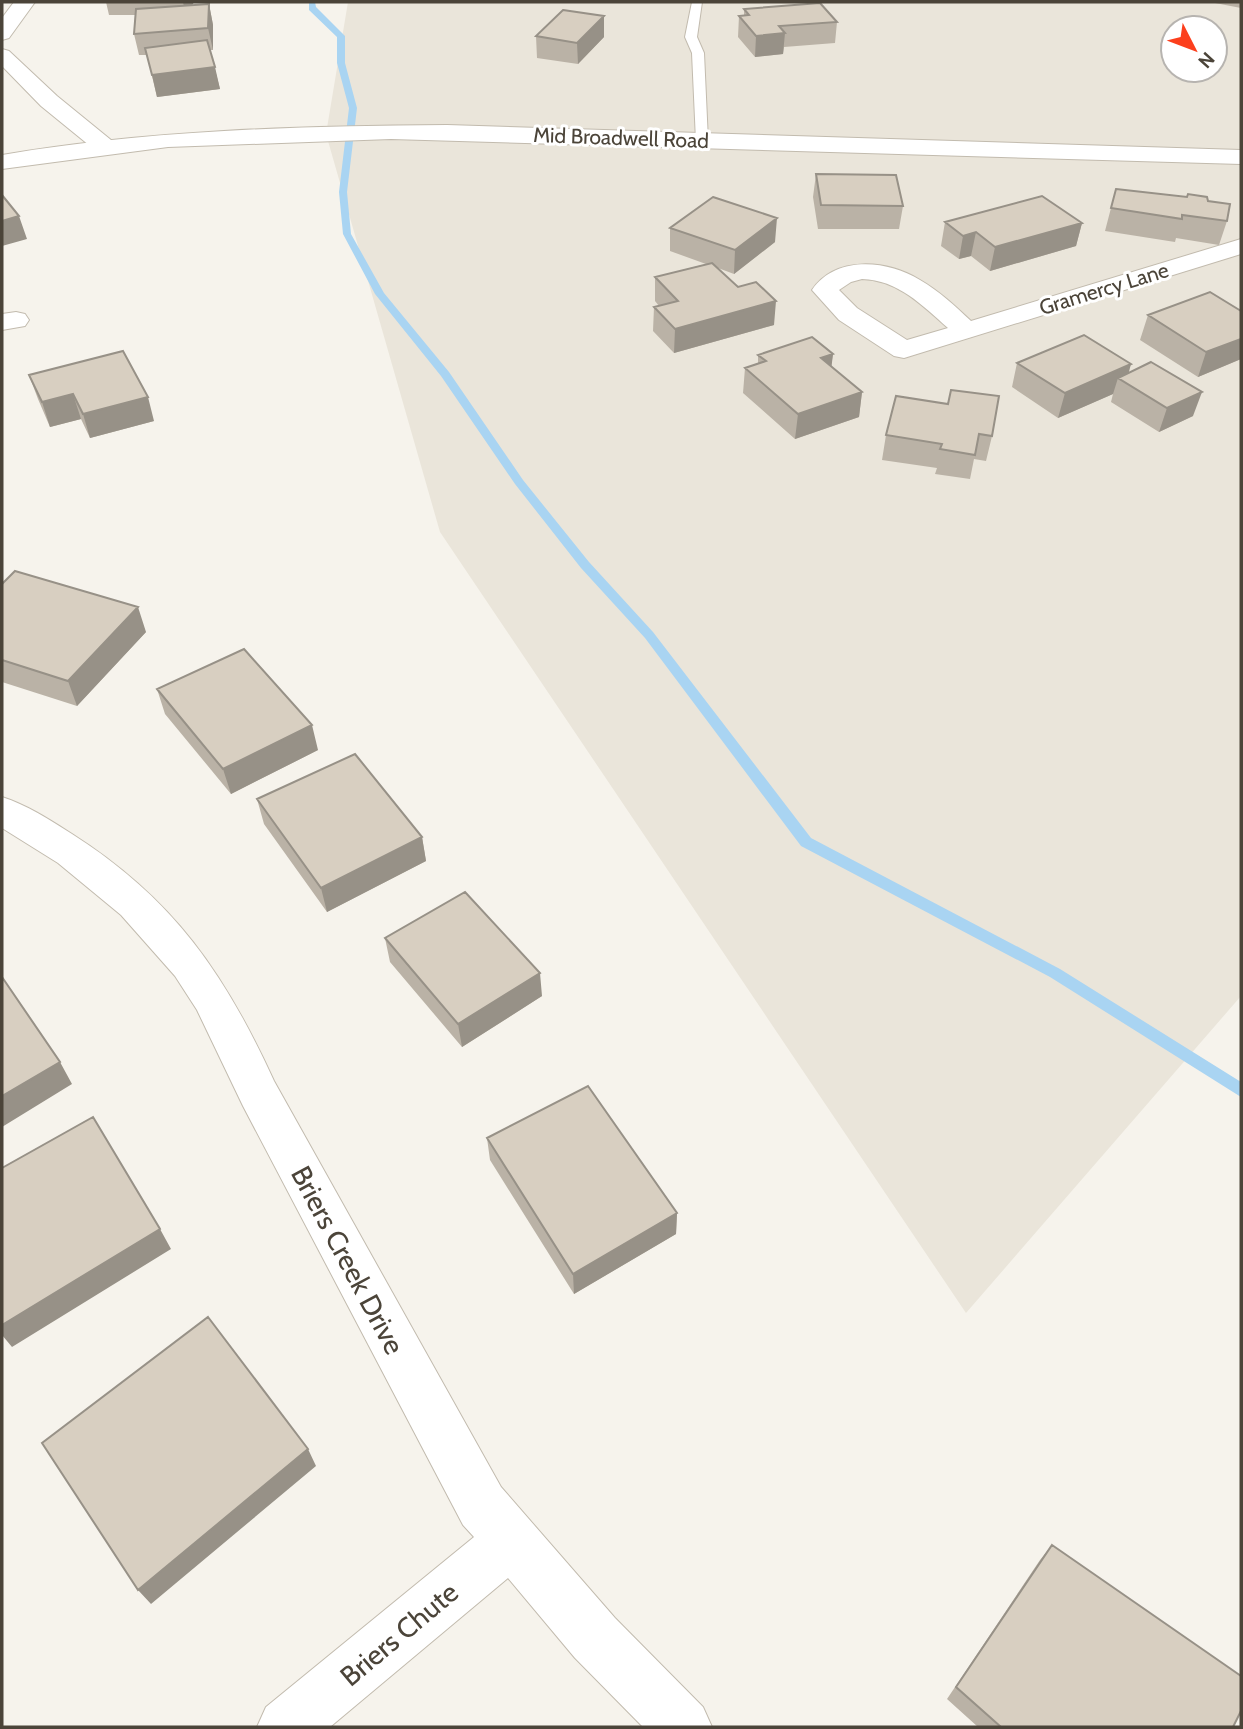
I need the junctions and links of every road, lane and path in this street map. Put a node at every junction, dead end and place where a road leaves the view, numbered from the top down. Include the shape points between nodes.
1 (25, 2) edge
2 (697, 2) edge
3 (2, 34) edge
4 (2, 55) edge
5 (702, 141) junction
6 (103, 145) junction
7 (1241, 157) edge
8 (2, 162) edge
9 (1241, 246) edge
10 (967, 331) junction
11 (2, 811) edge
12 (511, 1541) junction
13 (286, 1727) edge
14 (683, 1727) edge

1 - 3 street
2 - 5 lane via 691,37 698,53
4 - 6 street
5 - 6 street, Mid Broadwell Road via 447,131 267,134
5 - 7 street, Mid Broadwell Road
6 - 8 street, Mid Broadwell Road
9 - 10 street, Gramercy Lane
10 - 10 street, Gramercy Lane via 904,350 848,314 825,290 834,278 854,271 882,273 907,282
11 - 12 street, Briers Creek Drive via 76,855 122,891 199,980 482,1506
12 - 13 street, Briers Chute
12 - 14 street, Briers Creek Drive via 595,1638

